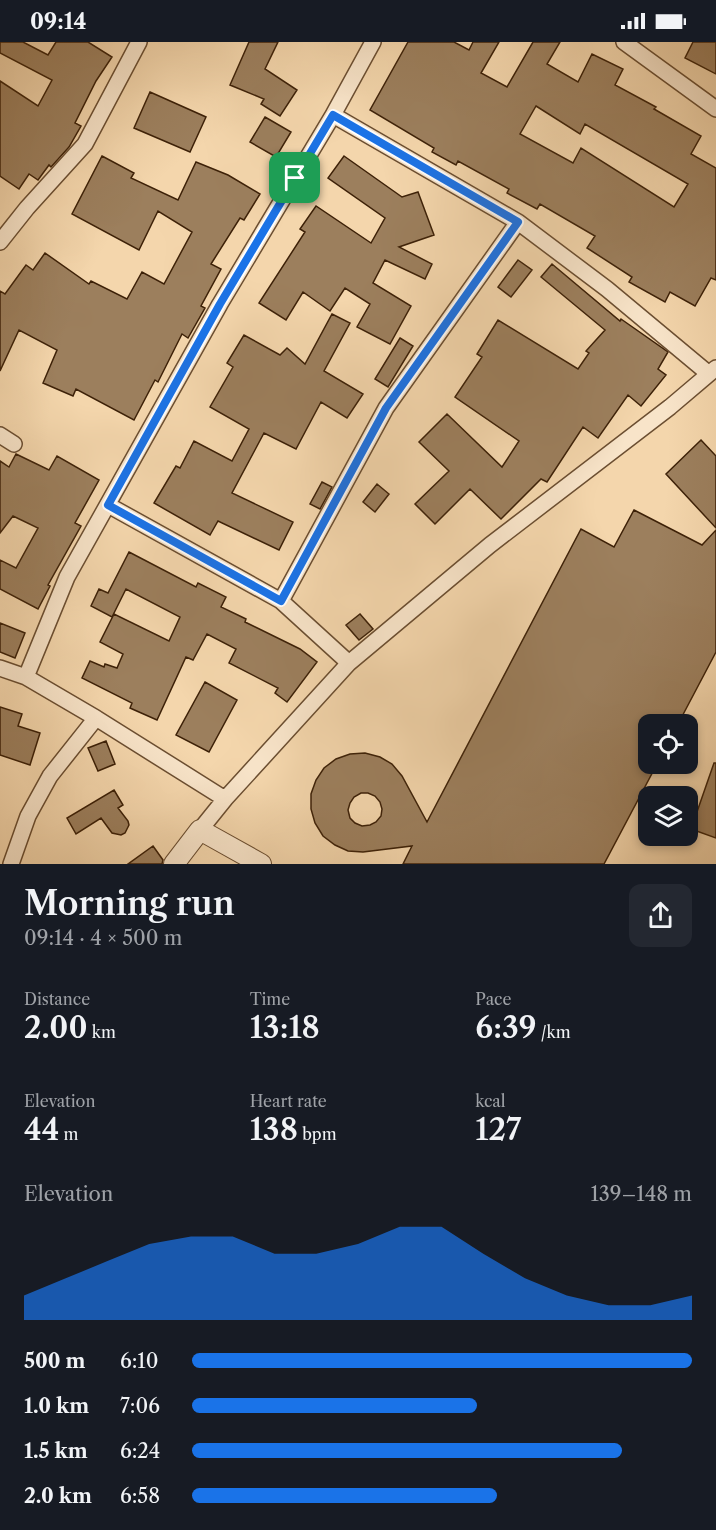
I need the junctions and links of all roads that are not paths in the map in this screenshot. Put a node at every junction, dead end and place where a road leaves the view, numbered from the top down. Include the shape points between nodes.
1 (139, 42) edge
2 (373, 42) edge
3 (624, 42) edge
4 (716, 109) edge
5 (333, 115) junction
6 (518, 222) junction
7 (0, 242) edge
8 (713, 371) edge
9 (0, 435) edge
10 (14, 444) dead end
11 (108, 505) junction
12 (281, 601) junction
13 (349, 663) junction
14 (0, 668) edge
15 (26, 677) junction
16 (96, 718) junction
17 (225, 799) junction
18 (200, 830) junction
19 (11, 864) edge
20 (174, 864) edge
21 (261, 864) edge

1 - 7 street via 85,144
2 - 5 street
3 - 4 street
5 - 6 street
5 - 11 street via 220,304
6 - 8 street
6 - 12 street via 386,408
8 - 13 street via 490,544
9 - 10 street
11 - 12 street
11 - 15 street via 67,577
12 - 13 street
13 - 17 street
14 - 15 street
15 - 16 street
16 - 17 street
16 - 19 street via 50,776 28,816
17 - 18 street
18 - 20 street
18 - 21 street

